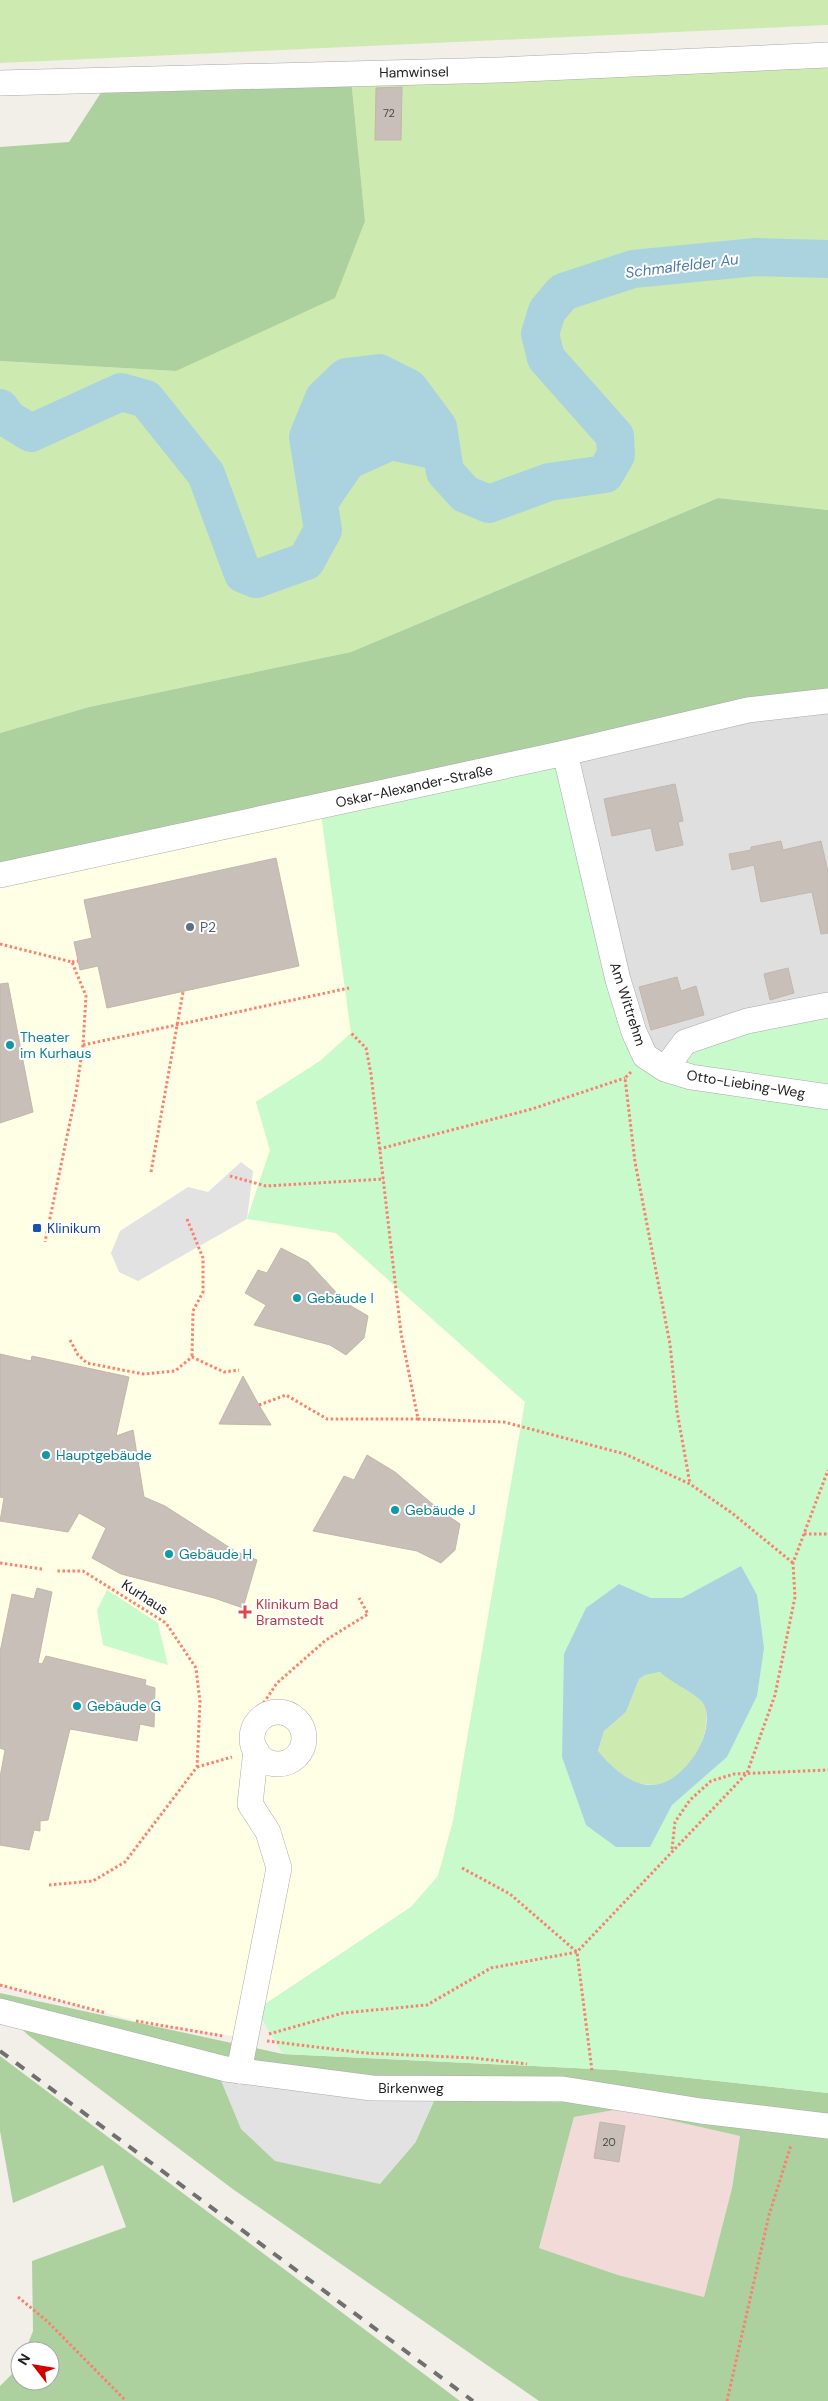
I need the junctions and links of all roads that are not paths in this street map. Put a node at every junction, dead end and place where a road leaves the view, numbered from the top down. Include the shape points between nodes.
1 (828, 55) edge
2 (0, 83) edge
3 (828, 701) edge
4 (565, 753) junction
5 (0, 876) edge
6 (828, 1005) edge
7 (655, 1062) junction
8 (828, 1097) edge
9 (247, 1748) road end
10 (0, 2011) edge
11 (239, 2071) junction
12 (828, 2126) edge

1 - 2 street, Hamwinsel via 500,70
3 - 4 street, Oskar-Alexander-Straße via 748,710
4 - 5 street, Oskar-Alexander-Straße
4 - 7 street, Am Wittrehm via 618,980 634,1032
6 - 7 street via 747,1021 685,1042
7 - 8 street, Otto-Liebing-Weg via 691,1077
9 - 11 street via 250,1804 268,1832 279,1868
10 - 11 street, Birkenweg
11 - 12 street, Birkenweg via 372,2088 562,2089

